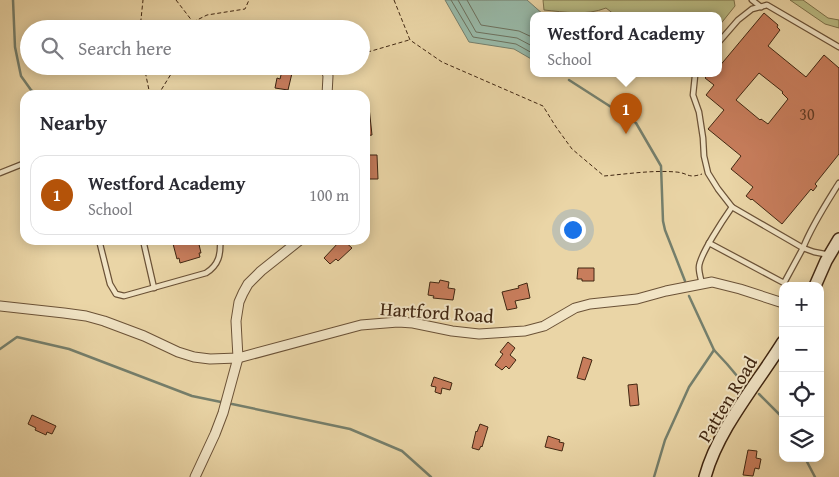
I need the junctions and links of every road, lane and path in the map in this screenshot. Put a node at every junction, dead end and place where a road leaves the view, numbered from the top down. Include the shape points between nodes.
1 (143, 0) edge
2 (176, 0) edge
3 (249, 0) edge
4 (394, 0) edge
5 (752, 0) edge
6 (761, 7) junction
7 (141, 20) edge
8 (191, 20) edge
9 (197, 20) edge
10 (722, 38) edge
11 (410, 40) junction
12 (839, 48) edge
13 (370, 51) edge
14 (146, 75) edge
15 (170, 75) edge
16 (328, 75) edge
17 (695, 77) edge
18 (149, 90) edge
19 (161, 90) edge
20 (327, 90) edge
21 (20, 165) edge
22 (0, 173) edge
23 (708, 173) junction
24 (839, 183) edge
25 (732, 207) junction
26 (839, 239) edge
27 (710, 243) junction
28 (100, 245) edge
29 (144, 245) edge
30 (220, 245) edge
31 (294, 245) edge
32 (803, 248) junction
33 (830, 255) junction
34 (817, 282) edge
35 (702, 284) junction
36 (154, 288) junction
37 (779, 302) edge
38 (0, 306) edge
39 (779, 348) edge
40 (238, 358) junction
41 (195, 477) edge
42 (705, 477) edge

1 - 7 path
2 - 8 path
3 - 9 path via 245,9
4 - 11 path
5 - 6 lane
6 - 10 lane via 752,9 738,20
6 - 12 lane via 767,5 775,9
11 - 13 path
11 - 23 path via 442,62 543,106 572,149 604,176 678,172 693,177
14 - 18 path
15 - 19 path
16 - 20 street
17 - 23 lane via 693,95 699,112
21 - 22 lane
23 - 25 lane
24 - 32 lane
25 - 27 lane
25 - 32 lane
26 - 33 street
27 - 32 lane via 784,283
27 - 35 lane via 698,266
28 - 36 lane via 110,284 116,294 124,296
29 - 36 lane
30 - 36 lane via 218,261 206,273
31 - 40 street via 261,271 243,293 236,321
32 - 33 lane
33 - 34 street
35 - 37 street, Hartford Road via 725,284
35 - 40 street, Hartford Road via 637,299 580,306 544,326 525,331 479,334 413,323 361,325
38 - 40 street, Hartford Road via 86,316 194,358
39 - 42 street, Patten Road via 718,444
40 - 41 street via 223,414

